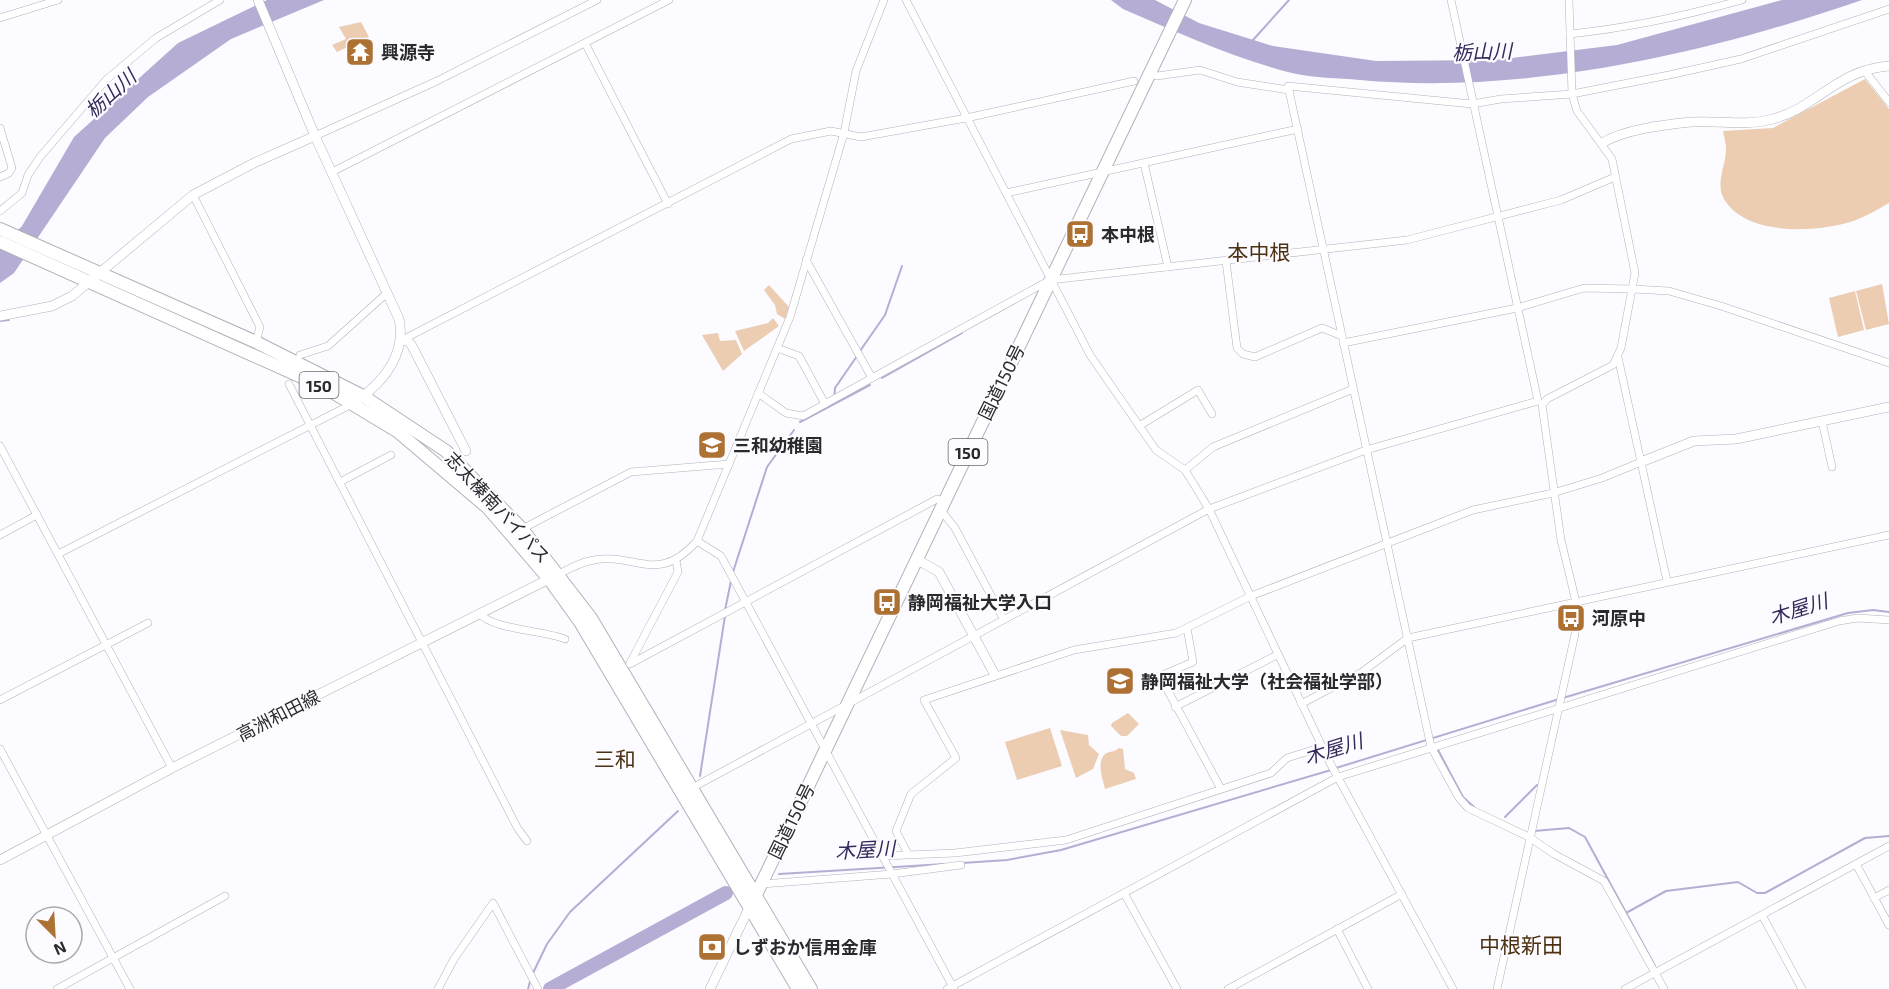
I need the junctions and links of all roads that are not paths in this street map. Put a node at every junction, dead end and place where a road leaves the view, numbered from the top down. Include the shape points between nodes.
1 (58, 0) edge
2 (220, 0) edge
3 (258, 0) edge
4 (597, 0) edge
5 (669, 0) edge
6 (884, 0) edge
7 (906, 0) edge
8 (1451, 0) edge
9 (1569, 0) edge
10 (1742, 0) edge
11 (1183, 3) edge
12 (1889, 9) edge
13 (0, 18) edge
14 (1570, 36) junction
15 (585, 43) junction
16 (1889, 66) edge
17 (1864, 70) junction
18 (1157, 76) dead end
19 (1134, 81) dead end
20 (1289, 90) junction
21 (1572, 92) junction
22 (1472, 100) junction
23 (1889, 102) edge
24 (966, 118) junction
25 (0, 128) edge
26 (1298, 129) junction
27 (844, 133) junction
28 (315, 136) junction
29 (1602, 143) junction
30 (1144, 163) junction
31 (332, 172) junction
32 (1102, 173) junction
33 (0, 177) edge
34 (1615, 177) junction
35 (1006, 193) junction
36 (193, 195) junction
37 (668, 204) junction
38 (0, 211) edge
39 (1497, 216) junction
40 (2, 234) edge
41 (1325, 250) junction
42 (44, 256) junction
43 (806, 260) junction
44 (1226, 261) junction
45 (1168, 267) junction
46 (102, 272) junction
47 (1050, 280) junction
48 (89, 282) junction
49 (1633, 289) junction
50 (387, 293) junction
51 (1517, 308) junction
52 (0, 316) edge
53 (402, 340) junction
54 (1343, 340) junction
55 (256, 342) junction
56 (777, 348) junction
57 (300, 355) dead end
58 (1618, 357) junction
59 (1889, 363) edge
60 (872, 378) junction
61 (289, 384) dead end
62 (1353, 389) junction
63 (758, 393) junction
64 (363, 396) junction
65 (1541, 402) junction
66 (352, 404) junction
67 (825, 405) junction
68 (1889, 407) edge
69 (1212, 414) dead end
70 (1822, 421) junction
71 (311, 425) junction
72 (1139, 426) junction
73 (0, 446) edge
74 (1366, 450) junction
75 (466, 451) dead end
76 (392, 455) dead end
77 (1641, 462) junction
78 (729, 464) junction
79 (1832, 467) dead end
80 (1185, 470) junction
81 (340, 482) junction
82 (1553, 493) junction
83 (942, 505) junction
84 (1209, 509) junction
85 (37, 515) junction
86 (522, 529) junction
87 (1889, 535) edge
88 (0, 536) edge
89 (698, 541) junction
90 (1388, 544) junction
91 (58, 554) junction
92 (916, 559) junction
93 (676, 560) junction
94 (554, 576) junction
95 (1667, 581) junction
96 (1251, 596) junction
97 (745, 602) junction
98 (1576, 602) junction
99 (479, 613) junction
100 (1003, 618) junction
101 (1889, 620) edge
102 (148, 623) dead end
103 (1187, 628) junction
104 (975, 635) junction
105 (1408, 638) junction
106 (565, 639) dead end
107 (422, 641) junction
108 (106, 644) junction
109 (1277, 656) junction
110 (625, 667) junction
111 (995, 675) junction
112 (0, 700) edge
113 (849, 701) junction
114 (1301, 704) junction
115 (1175, 707) junction
116 (1557, 709) junction
117 (810, 723) junction
118 (1322, 747) junction
119 (1431, 747) junction
120 (0, 749) edge
121 (825, 750) junction
122 (172, 768) junction
123 (1338, 777) junction
124 (692, 788) junction
125 (1221, 789) junction
126 (47, 835) junction
127 (1529, 837) junction
128 (527, 841) dead end
129 (1889, 846) edge
130 (908, 854) junction
131 (883, 856) junction
132 (0, 860) edge
133 (1856, 864) junction
134 (961, 865) dead end
135 (892, 874) junction
136 (758, 889) junction
137 (1889, 890) edge
138 (1124, 893) junction
139 (1402, 894) junction
140 (225, 896) dead end
141 (1875, 898) junction
142 (749, 908) junction
143 (1762, 915) junction
144 (1889, 925) edge
145 (1337, 929) junction
146 (114, 958) junction
147 (1655, 973) junction
148 (538, 988) edge
149 (951, 988) edge
150 (57, 989) edge
151 (130, 989) edge
152 (438, 989) edge
153 (710, 989) edge
154 (798, 989) edge
155 (811, 989) edge
156 (1177, 989) edge
157 (1228, 989) edge
158 (1368, 989) edge
159 (1453, 989) edge
160 (1497, 989) edge
161 (1625, 989) edge
162 (1664, 989) edge
163 (1802, 989) edge

1 - 13 street
2 - 38 street via 156,38 106,80 40,157 22,193
3 - 28 street
4 - 28 street via 437,81
5 - 15 street
6 - 27 street via 856,71
7 - 24 street
8 - 22 street
9 - 14 street
10 - 14 street via 1692,14
11 - 32 highway, 国道150号 / 150
12 - 21 street via 1741,59
14 - 21 street
15 - 31 street
15 - 37 street
16 - 17 street
17 - 23 street
17 - 29 street via 1770,120 1692,122 1614,136
18 - 20 street via 1200,70 1237,82
19 - 24 street
20 - 22 street via 1288,86
20 - 26 street
21 - 22 street
21 - 29 street via 1576,111
22 - 39 street
24 - 27 street via 861,137
24 - 35 street
25 - 33 street via 12,168
26 - 30 street
26 - 41 street
27 - 37 street via 831,131 791,139
27 - 43 street
28 - 31 street
28 - 36 street
29 - 34 street via 1612,159
30 - 32 street
30 - 45 street
31 - 50 street
32 - 35 street
32 - 47 highway, 国道150号 / 150
34 - 39 street via 1561,200
34 - 49 street via 1635,273
35 - 47 street
36 - 46 street
36 - 55 street via 260,327
37 - 53 street
39 - 41 street via 1407,240
39 - 51 street
40 - 42 highway, 志太榛南バイパス / 150
41 - 44 street
41 - 54 street
42 - 46 highway, 志太榛南バイパス / 150
42 - 48 highway, 志太榛南バイパス / 150
43 - 56 street
43 - 60 street
44 - 45 street
44 - 54 street via 1237,348 1243,354 1255,357 1322,328
45 - 47 street
46 - 48 street
46 - 55 highway, 志太榛南バイパス / 150
47 - 60 street
47 - 72 street via 1090,355
47 - 83 highway, 国道150号 / 150
48 - 52 street via 52,306
48 - 66 highway, 志太榛南バイパス / 150 via 324,387
49 - 51 street via 1584,288
49 - 58 street
49 - 59 street via 1669,291 1721,306
50 - 53 street via 399,319
50 - 57 street via 328,346
51 - 54 street
51 - 65 street
53 - 64 street via 390,368
53 - 75 street via 412,346
54 - 62 street
55 - 64 highway, 志太榛南バイパス / 150
56 - 63 street
56 - 67 street via 799,356
58 - 65 street via 1609,369
58 - 77 street
60 - 67 street
61 - 71 street
62 - 74 street
62 - 80 street via 1213,447
63 - 67 street via 796,417
63 - 78 street
64 - 66 street
64 - 86 highway, 志太榛南バイパス / 150 via 446,451
65 - 74 street
65 - 82 street
66 - 71 street
66 - 94 highway, 志太榛南バイパス / 150 via 397,431 455,478
68 - 70 street
69 - 72 street via 1198,390
70 - 77 street via 1736,439 1694,441
70 - 79 street
71 - 81 street
71 - 91 street
72 - 80 street via 1156,450
73 - 85 street
74 - 84 street
74 - 90 street
76 - 81 street
77 - 82 street
77 - 95 street
78 - 86 street via 632,472
78 - 89 street
80 - 84 street
81 - 107 street
82 - 90 street via 1473,510
82 - 98 street
83 - 92 highway, 国道150号 / 150
83 - 97 street via 937,499
83 - 100 street
84 - 96 street
84 - 100 street
85 - 88 street
85 - 91 street
86 - 94 highway, 志太榛南バイパス / 150
87 - 95 street
89 - 93 street
89 - 97 street via 720,556
90 - 96 street
90 - 105 street
91 - 108 street
92 - 104 street via 939,572
92 - 113 highway, 国道150号 / 150
93 - 94 street via 649,565 590,561
93 - 110 street via 678,572
94 - 99 street, 高洲和田線
94 - 110 highway, 志太榛南バイパス / 150 via 591,618
94 - 142 highway, 志太榛南バイパス / 150
95 - 98 street
96 - 103 street
96 - 109 street
97 - 110 street
97 - 117 street
98 - 105 street
98 - 116 street via 1575,634
99 - 106 street via 486,622 547,632
99 - 107 street, 高洲和田線
100 - 104 street
101 - 116 street via 1839,621
102 - 108 street
103 - 111 street via 1155,639 1074,650
103 - 115 street via 1193,662 1161,676
104 - 111 street
104 - 113 street
105 - 114 street via 1362,672
105 - 119 street
107 - 122 street, 高洲和田線
107 - 128 street
108 - 112 street
108 - 122 street
109 - 114 street
109 - 115 street
110 - 124 highway, 志太榛南バイパス / 150
111 - 130 street via 924,700 956,758 911,794 896,831
113 - 117 street
113 - 121 highway, 国道150号 / 150
114 - 118 street
115 - 125 street
116 - 119 street
116 - 127 street
117 - 121 street
117 - 124 street
118 - 123 street
118 - 125 street via 1287,758 1271,773
119 - 123 street
119 - 127 street via 1468,808
120 - 126 street
121 - 131 street
121 - 136 highway, 国道150号 / 150
122 - 126 street, 高洲和田線
123 - 138 street
123 - 139 street
124 - 136 highway, 志太榛南バイパス / 150
125 - 130 street via 1066,840 955,853
126 - 132 street, 高洲和田線
126 - 146 street
127 - 147 street via 1604,881
127 - 160 street
129 - 133 street
130 - 131 street
131 - 135 street
133 - 141 street
133 - 143 street
134 - 135 street
135 - 136 street
135 - 149 street
136 - 142 highway, 国道150号 / 150
136 - 155 highway, 150
137 - 141 street
138 - 149 street
138 - 156 street
139 - 145 street
139 - 159 street
140 - 146 street
141 - 144 street
142 - 153 street
142 - 154 highway, 150
143 - 147 street
143 - 163 street
145 - 157 street
145 - 158 street
146 - 150 street
146 - 151 street
147 - 161 street
147 - 162 street
148 - 152 street via 493,903

